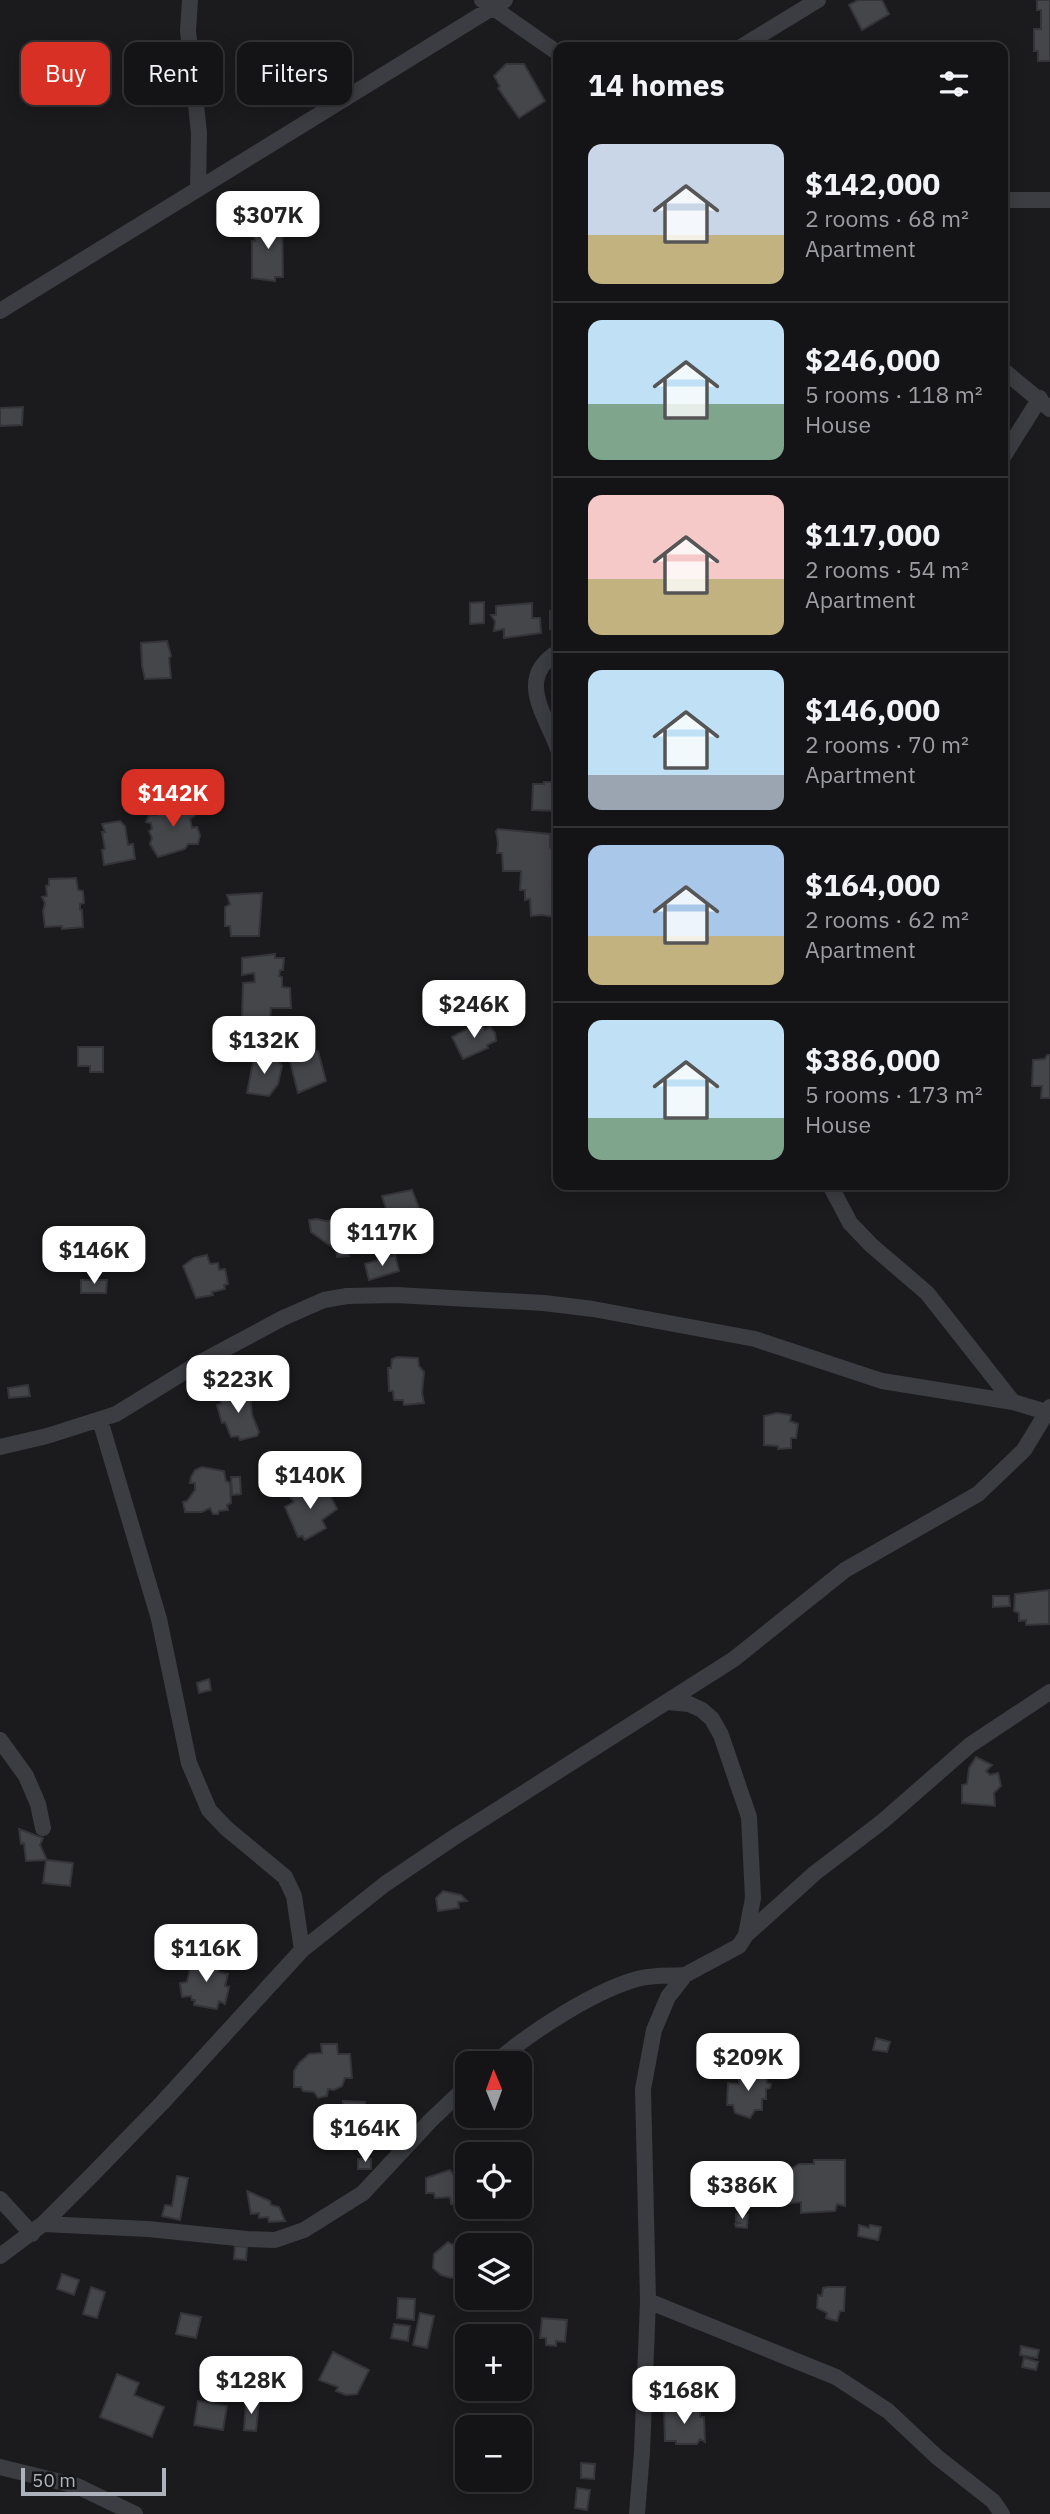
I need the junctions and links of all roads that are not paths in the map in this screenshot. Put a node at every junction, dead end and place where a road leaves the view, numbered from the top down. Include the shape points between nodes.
1 (190, 0) edge
2 (818, 0) edge
3 (493, 2) edge
4 (749, 42) edge
5 (553, 50) edge
6 (198, 188) junction
7 (1008, 200) edge
8 (1050, 200) edge
9 (0, 311) edge
10 (1008, 374) edge
11 (1045, 403) edge
12 (1008, 451) edge
13 (553, 655) edge
14 (553, 737) edge
15 (833, 1190) edge
16 (1013, 1402) junction
17 (1049, 1411) edge
18 (100, 1420) junction
19 (0, 1447) edge
20 (1050, 1692) edge
21 (668, 1702) junction
22 (0, 1740) edge
23 (43, 1828) dead end
24 (746, 1935) junction
25 (303, 1950) junction
26 (685, 1975) junction
27 (508, 2051) edge
28 (455, 2097) edge
29 (0, 2199) edge
30 (38, 2229) junction
31 (0, 2256) edge
32 (648, 2301) junction
33 (0, 2467) edge
34 (135, 2514) edge
35 (637, 2514) edge
36 (1002, 2514) edge

1 - 6 street
2 - 4 street
3 - 5 street
3 - 6 street
6 - 9 street
7 - 8 street
10 - 11 street
11 - 12 street
13 - 14 street via 537,674 534,690
15 - 16 street via 850,1223 927,1293
16 - 17 street
16 - 18 street via 882,1381 755,1339 593,1309 372,1295 324,1300 303,1308
17 - 21 street via 1024,1450 978,1494 845,1570 734,1659
18 - 19 street
18 - 25 street via 159,1619 189,1763 209,1810 285,1877 294,1896
20 - 24 street via 970,1745
21 - 24 street via 690,1704 712,1719 739,1787 749,1817 752,1854 753,1898
21 - 25 street via 419,1861
22 - 23 street via 26,1776
24 - 26 street via 733,1950
25 - 30 street
26 - 27 street via 641,1978 594,1997
26 - 32 street via 668,1997 654,2030 643,2089
28 - 30 street via 363,2193 304,2230 275,2240 148,2229
29 - 30 street
30 - 31 street
32 - 35 street
32 - 36 street via 836,2378 888,2411 993,2501
33 - 34 street via 77,2486

